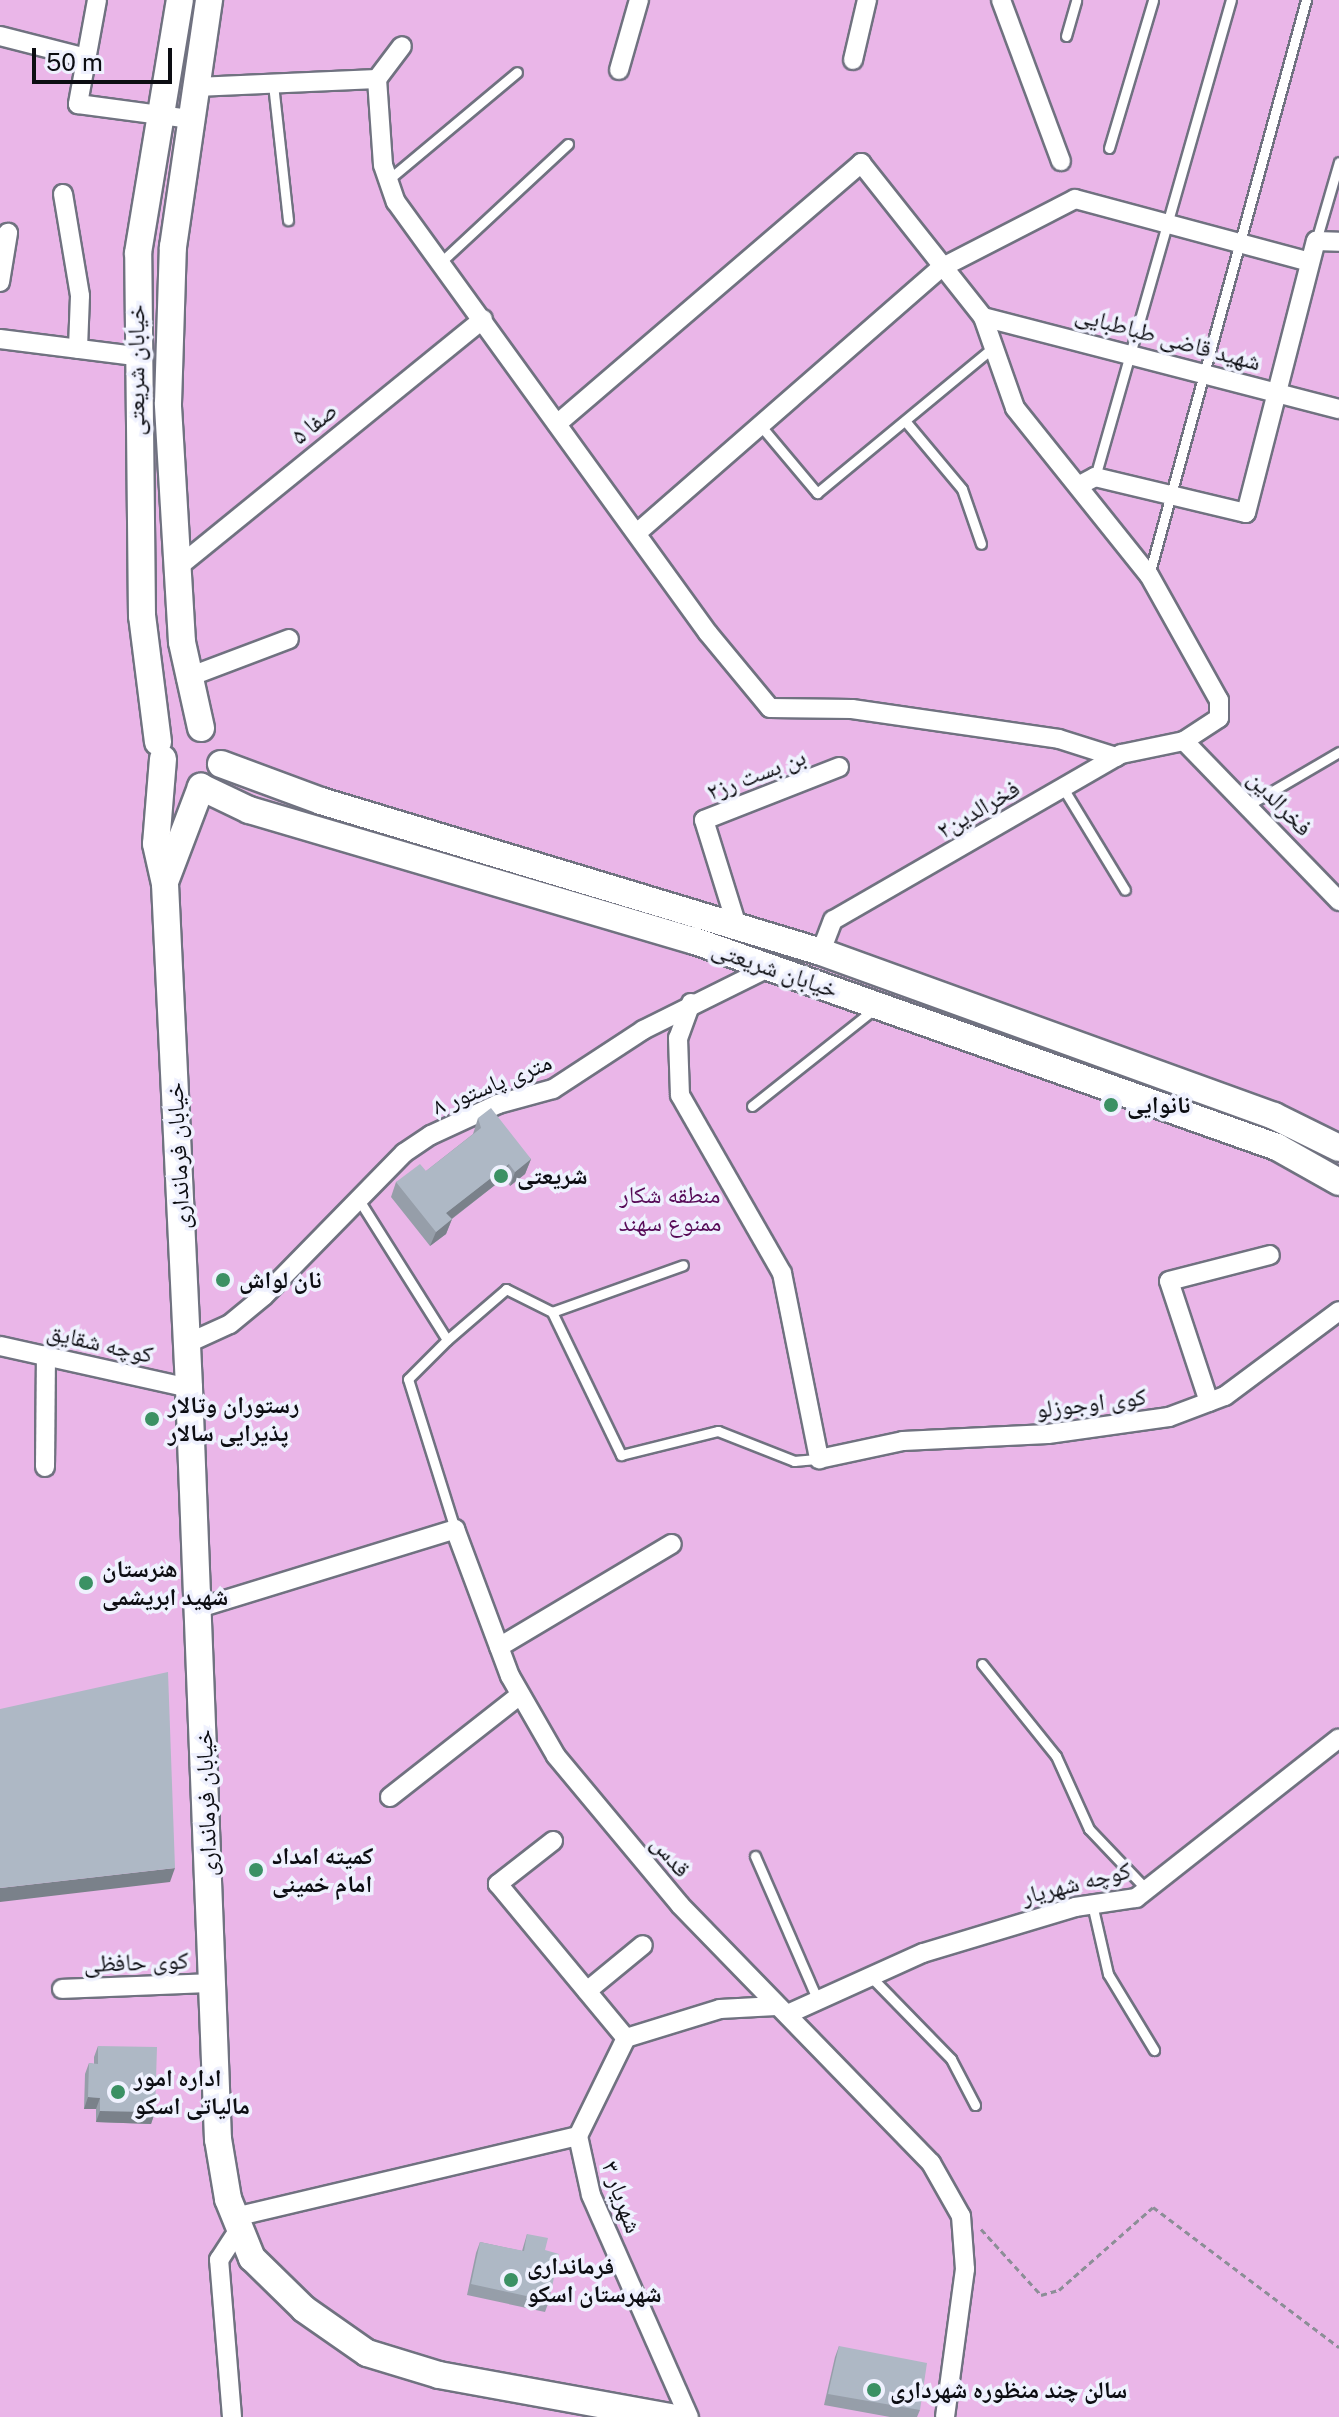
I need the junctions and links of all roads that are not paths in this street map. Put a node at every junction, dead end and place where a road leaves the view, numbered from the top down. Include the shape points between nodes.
1 (97, 0) edge
2 (180, 0) edge
3 (209, 0) edge
4 (639, 0) edge
5 (867, 0) edge
6 (1001, 0) edge
7 (1076, 0) edge
8 (1153, 0) edge
9 (1231, 0) edge
10 (1306, 0) edge
11 (0, 36) edge
12 (1066, 36) dead end
13 (402, 46) dead end
14 (86, 58) junction
15 (853, 60) dead end
16 (619, 70) dead end
17 (517, 72) dead end
18 (377, 79) junction
19 (273, 84) junction
20 (196, 87) junction
21 (160, 116) junction
22 (191, 119) junction
23 (568, 144) dead end
24 (1109, 148) dead end
25 (1061, 161) dead end
26 (1339, 162) edge
27 (387, 181) junction
28 (63, 194) dead end
29 (288, 220) dead end
30 (1165, 228) junction
31 (8, 233) dead end
32 (1316, 241) junction
33 (1339, 242) edge
34 (1237, 244) junction
35 (442, 261) junction
36 (1310, 262) junction
37 (939, 269) junction
38 (0, 282) edge
39 (983, 317) junction
40 (483, 319) junction
41 (0, 339) edge
42 (78, 349) junction
43 (991, 349) junction
44 (1135, 351) junction
45 (135, 356) junction
46 (1205, 370) junction
47 (1277, 391) junction
48 (168, 403) junction
49 (134, 405) junction
50 (1339, 409) edge
51 (906, 422) junction
52 (557, 424) junction
53 (760, 425) junction
54 (1088, 481) junction
55 (1172, 495) junction
56 (638, 532) junction
57 (981, 544) dead end
58 (178, 567) junction
59 (1149, 575) junction
60 (289, 639) dead end
61 (186, 678) junction
62 (201, 728) junction
63 (1184, 741) junction
64 (161, 750) junction
65 (1339, 752) edge
66 (1116, 757) junction
67 (221, 764) junction
68 (839, 767) dead end
69 (201, 787) junction
70 (1063, 788) junction
71 (321, 801) junction
72 (1250, 804) junction
73 (311, 829) junction
74 (165, 884) junction
75 (1125, 890) dead end
76 (1339, 901) edge
77 (737, 926) junction
78 (821, 952) junction
79 (770, 967) junction
80 (691, 1003) junction
81 (879, 1005) junction
82 (1045, 1034) junction
83 (1034, 1061) junction
84 (752, 1106) dead end
85 (1339, 1148) edge
86 (1339, 1182) edge
87 (359, 1200) junction
88 (1270, 1255) dead end
89 (683, 1265) dead end
90 (1339, 1311) edge
91 (552, 1312) junction
92 (447, 1340) junction
93 (186, 1344) junction
94 (0, 1346) edge
95 (46, 1355) junction
96 (189, 1388) junction
97 (1209, 1402) junction
98 (819, 1459) junction
99 (45, 1467) dead end
100 (455, 1529) junction
101 (672, 1544) dead end
102 (199, 1608) junction
103 (499, 1647) junction
104 (982, 1664) dead end
105 (520, 1695) junction
106 (1339, 1738) edge
107 (390, 1797) dead end
108 (553, 1841) dead end
109 (755, 1856) dead end
110 (1147, 1890) junction
111 (1092, 1904) junction
112 (643, 1945) dead end
113 (873, 1979) junction
114 (212, 1983) junction
115 (62, 1989) dead end
116 (587, 1991) junction
117 (818, 2001) junction
118 (783, 2009) junction
119 (626, 2038) junction
120 (1154, 2050) dead end
121 (975, 2105) dead end
122 (578, 2136) junction
123 (238, 2223) junction
124 (232, 2417) edge
125 (670, 2417) edge
126 (689, 2417) edge
127 (945, 2417) edge

1 - 14 street
2 - 21 main road, خیابان شریعتی
3 - 20 main road, خیابان شریعتی
4 - 16 street
5 - 15 street
6 - 25 street
7 - 12 lane
8 - 24 lane
9 - 30 lane
10 - 34 lane
11 - 14 street
13 - 18 street
14 - 21 street via 78,104
17 - 27 lane
18 - 19 street
18 - 27 street
19 - 20 street
19 - 29 lane
20 - 22 main road, خیابان شریعتی
21 - 22 street
21 - 45 main road, خیابان شریعتی via 138,253
22 - 48 main road, خیابان شریعتی via 173,247
23 - 35 lane
26 - 32 lane
27 - 35 street
28 - 42 street via 80,296
30 - 34 street
30 - 37 street via 1075,199
30 - 44 lane
31 - 38 street
32 - 33 street
32 - 36 street
34 - 36 street
34 - 46 lane
35 - 40 street
36 - 47 street
37 - 39 street
37 - 52 street via 861,163
37 - 53 street
39 - 43 street
39 - 44 street, شهید قاضی طباطبایی
40 - 52 street
40 - 58 street, صفا ۵
41 - 42 street
42 - 45 street
43 - 51 lane
43 - 54 street via 1015,408
44 - 46 street, شهید قاضی طباطبایی
44 - 54 lane
45 - 49 main road, خیابان شریعتی
46 - 47 street, شهید قاضی طباطبایی
46 - 55 lane
47 - 50 street, شهید قاضی طباطبایی
47 - 55 street via 1246,513
48 - 49 main road
48 - 58 main road, خیابان شریعتی
49 - 64 main road, خیابان شریعتی via 142,616
51 - 53 lane via 817,493
51 - 57 lane via 962,489
52 - 56 street
53 - 56 street
54 - 55 street
54 - 59 street
55 - 59 lane
56 - 66 street via 770,708 852,709 1059,739
58 - 61 main road, خیابان شریعتی
59 - 63 street via 1219,700 1219,718
60 - 61 street
61 - 62 main road, خیابان شریعتی
62 - 64 main road via 176,720
62 - 67 main road
63 - 66 street, فخرالدین۲
63 - 72 street, فخرالدین
64 - 69 main road via 181,780
64 - 74 main road, خیابان فرمانداری via 156,844
65 - 72 lane
66 - 70 street, فخرالدین۲
67 - 69 main road via 219,779
67 - 71 main road, خیابان شریعتی
68 - 77 street, بن بست رز۲ via 704,820
69 - 73 main road, خیابان شریعتی
69 - 74 main road, خیابان فرمانداری
70 - 75 lane
70 - 78 street, فخرالدین۲ via 833,920
71 - 73 main road
71 - 77 main road, خیابان شریعتی
72 - 76 street, فخرالدین
73 - 79 main road, خیابان شریعتی
74 - 93 main road, خیابان فرمانداری
77 - 78 main road, خیابان شریعتی
78 - 82 main road, خیابان شریعتی
79 - 80 street, ۸ متری پاستور
79 - 81 main road, خیابان شریعتی
80 - 87 street, ۸ متری پاستور via 553,1089 498,1104 431,1135
80 - 98 street via 678,1038 680,1095 782,1273
81 - 83 main road, خیابان شریعتی
81 - 84 lane
82 - 83 main road
82 - 85 main road, خیابان شریعتی via 1274,1116
83 - 86 main road, خیابان شریعتی via 1277,1147
87 - 92 lane
87 - 93 street, ۸ متری پاستور via 253,1305
88 - 97 street via 1169,1281
89 - 91 lane
90 - 97 street, کوی اوجوزلو via 1286,1356
91 - 92 lane via 506,1289
91 - 98 lane via 621,1455 718,1431 794,1461
92 - 100 lane via 408,1379
93 - 96 main road, خیابان فرمانداری
94 - 95 street, کوچه شقایق
95 - 96 street, کوچه شقایق
95 - 99 street
96 - 102 main road, خیابان فرمانداری
97 - 98 street, کوی اوجوزلو via 1169,1417 1048,1434 903,1441
100 - 102 street
100 - 103 street, قدس
101 - 103 street
102 - 114 main road, خیابان فرمانداری
103 - 105 street, قدس
104 - 110 lane via 1056,1756 1089,1829
105 - 107 street
105 - 118 street, قدس via 605,1816
106 - 110 street, کوچه شهریار
108 - 116 street via 498,1884
109 - 117 lane
110 - 111 street, کوچه شهریار
111 - 113 street, کوچه شهریار via 923,1953
111 - 120 lane via 1108,1974
112 - 116 street
113 - 117 street, کوچه شهریار
113 - 121 lane via 951,2059
114 - 115 street, کوی حافظی
114 - 123 main road, خیابان فرمانداری via 218,2139
116 - 119 street
117 - 118 street, کوچه شهریار
118 - 119 street via 720,2009
118 - 127 street, قدس via 931,2163 961,2216 965,2269
119 - 122 street, شهریار ۳
122 - 123 street
122 - 126 street, شهریار ۳ via 591,2195
123 - 124 street via 219,2260
123 - 125 main road, خیابان فرمانداری via 252,2258 304,2309 367,2353 439,2375

